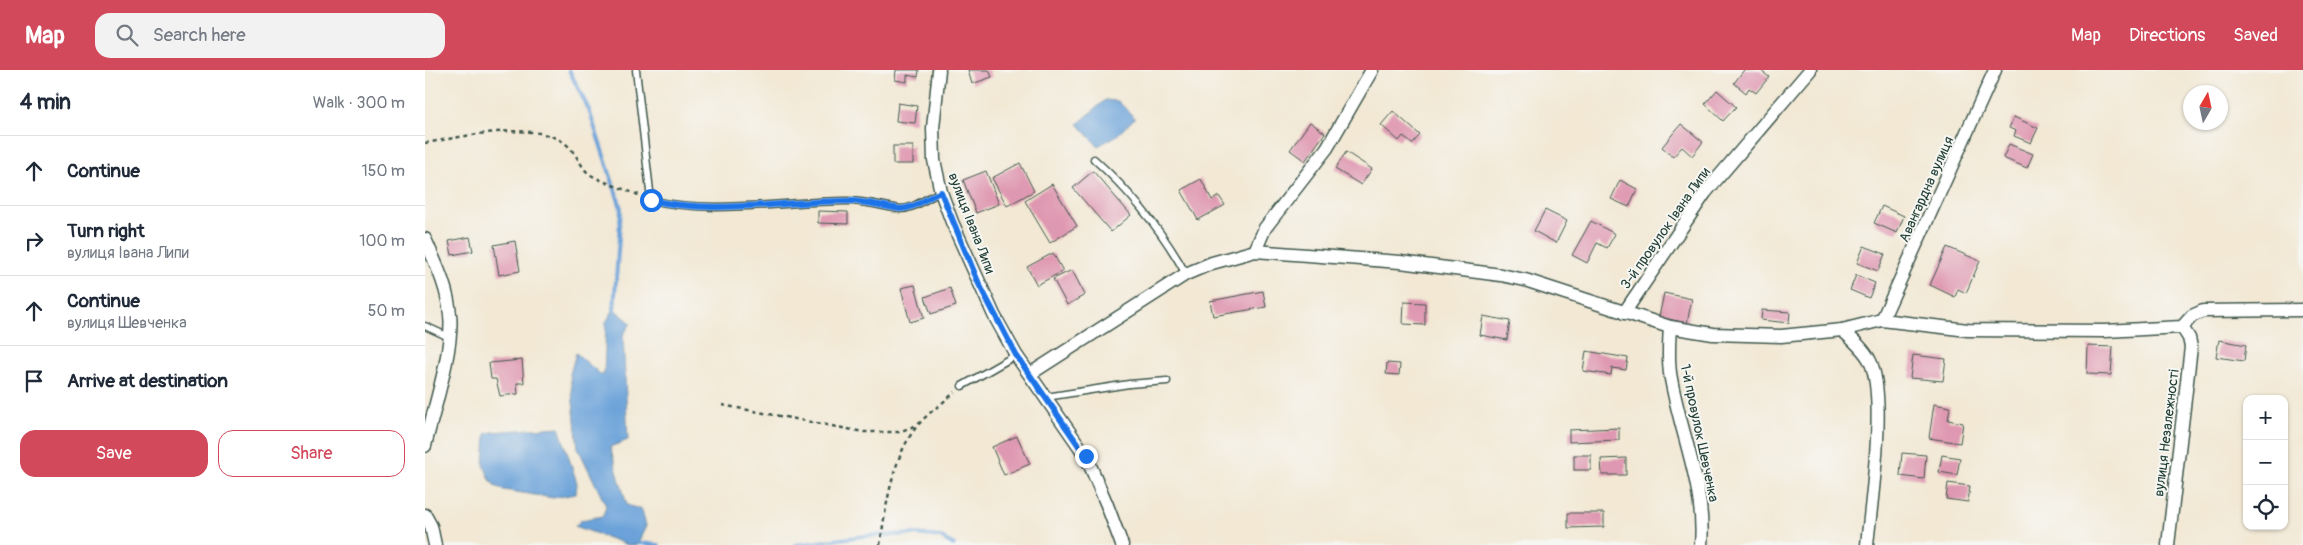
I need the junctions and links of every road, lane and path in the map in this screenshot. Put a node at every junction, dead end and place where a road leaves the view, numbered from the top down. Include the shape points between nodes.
1 (636, 70) edge
2 (939, 70) edge
3 (1372, 70) edge
4 (1811, 70) edge
5 (1995, 70) edge
6 (425, 143) edge
7 (1094, 159) dead end
8 (629, 191) dead end
9 (941, 192) junction
10 (425, 239) edge
11 (1255, 251) junction
12 (1187, 274) junction
13 (2303, 310) edge
14 (1624, 313) junction
15 (1882, 320) junction
16 (425, 326) edge
17 (1670, 327) junction
18 (2182, 327) junction
19 (1843, 330) junction
20 (449, 337) junction
21 (1016, 355) junction
22 (1029, 374) junction
23 (1167, 381) dead end
24 (962, 386) joint
25 (1046, 397) junction
26 (722, 405) dead end
27 (917, 425) junction
28 (425, 446) edge
29 (425, 514) edge
30 (435, 545) edge
31 (880, 545) edge
32 (1121, 545) edge
33 (1701, 545) edge
34 (1867, 545) edge
35 (2168, 545) edge

1 - 9 lane via 651,200 699,207 848,201 908,209
2 - 9 street, вулиця Івана Липи via 933,145
3 - 11 street via 1327,148 1265,228
4 - 14 street, 3-й провулок Івана Липи via 1705,193
5 - 15 street, Авангардна вулиця
6 - 8 path via 511,132 546,135 575,152 589,174
7 - 12 lane via 1125,187 1168,242
9 - 21 street, вулиця Івана Липи via 979,284
10 - 20 street via 446,289 451,317
11 - 12 street
11 - 14 street via 1401,262 1501,275
12 - 22 street
13 - 18 street via 2203,312 2192,316
14 - 17 street
15 - 18 street via 1968,330 2105,331
15 - 19 street
16 - 20 lane
17 - 19 street via 1751,336
17 - 33 street, 1-й провулок Шевченка via 1670,374 1699,493
18 - 35 street, вулиця Незалежності via 2191,348
19 - 34 street via 1871,363 1876,390 1877,426
20 - 28 street
21 - 22 street, вулиця Івана Липи
21 - 24 lane
22 - 25 street, вулиця Івана Липи
23 - 25 lane
24 - 27 path
25 - 32 street, вулиця Івана Липи via 1086,456
26 - 27 path via 864,432 899,432
27 - 31 path via 898,460
29 - 30 street

